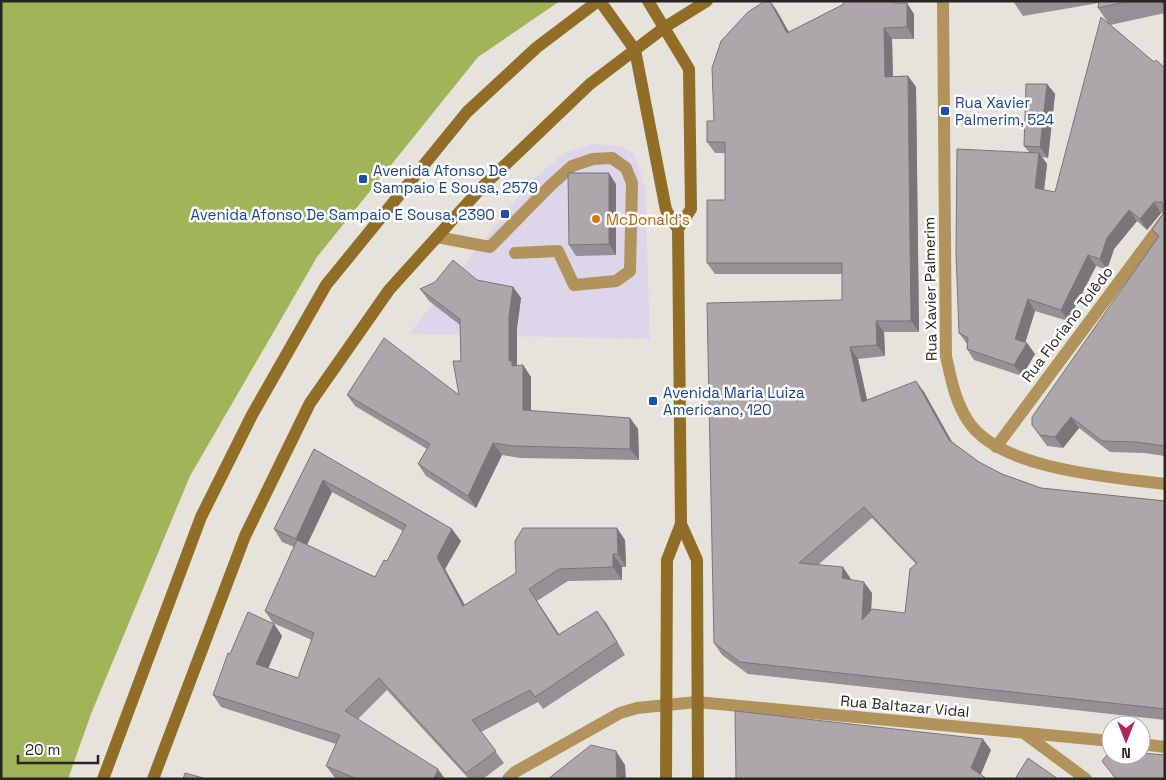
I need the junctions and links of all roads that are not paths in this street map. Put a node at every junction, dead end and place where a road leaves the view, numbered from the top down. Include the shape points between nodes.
1 (599, 1) edge
2 (648, 1) edge
3 (707, 1) edge
4 (943, 1) edge
5 (665, 27) junction
6 (635, 50) junction
7 (1165, 220) edge
8 (678, 229) junction
9 (437, 237) junction
10 (515, 253) dead end
11 (996, 447) junction
12 (1165, 484) edge
13 (681, 524) junction
14 (697, 702) junction
15 (666, 704) junction
16 (1024, 733) junction
17 (1101, 741) edge
18 (1151, 745) edge
19 (1165, 747) edge
20 (103, 779) edge
21 (152, 779) edge
22 (508, 779) edge
23 (666, 779) edge
24 (698, 779) edge
25 (1086, 779) edge

1 - 6 main road
1 - 20 main road via 536,48 467,112 326,285 252,415 201,517
2 - 5 main road
3 - 5 main road
4 - 11 street, Rua Xavier Palmerim via 946,356 954,394 968,422
5 - 6 main road
5 - 8 main road via 689,69 691,209
6 - 8 main road via 666,210
6 - 9 main road via 590,84 483,186
7 - 11 street, Rua Floriano Tolêdo
8 - 13 main road
9 - 10 street via 490,247 572,166 593,159 612,158 626,168 632,183 630,271 616,282 574,285 558,251
9 - 21 main road via 389,290 310,403 245,536
11 - 12 street, Rua Xavier Palmerim via 1031,461 1084,474
13 - 14 main road via 697,560
13 - 15 main road via 667,560
14 - 15 street, Rua Baltazar Vidal
14 - 16 street, Rua Baltazar Vidal
14 - 24 main road
15 - 22 street, Rua Baltazar Vidal via 620,713
15 - 23 main road
16 - 17 street, Rua Baltazar Vidal
16 - 25 street
18 - 19 street

